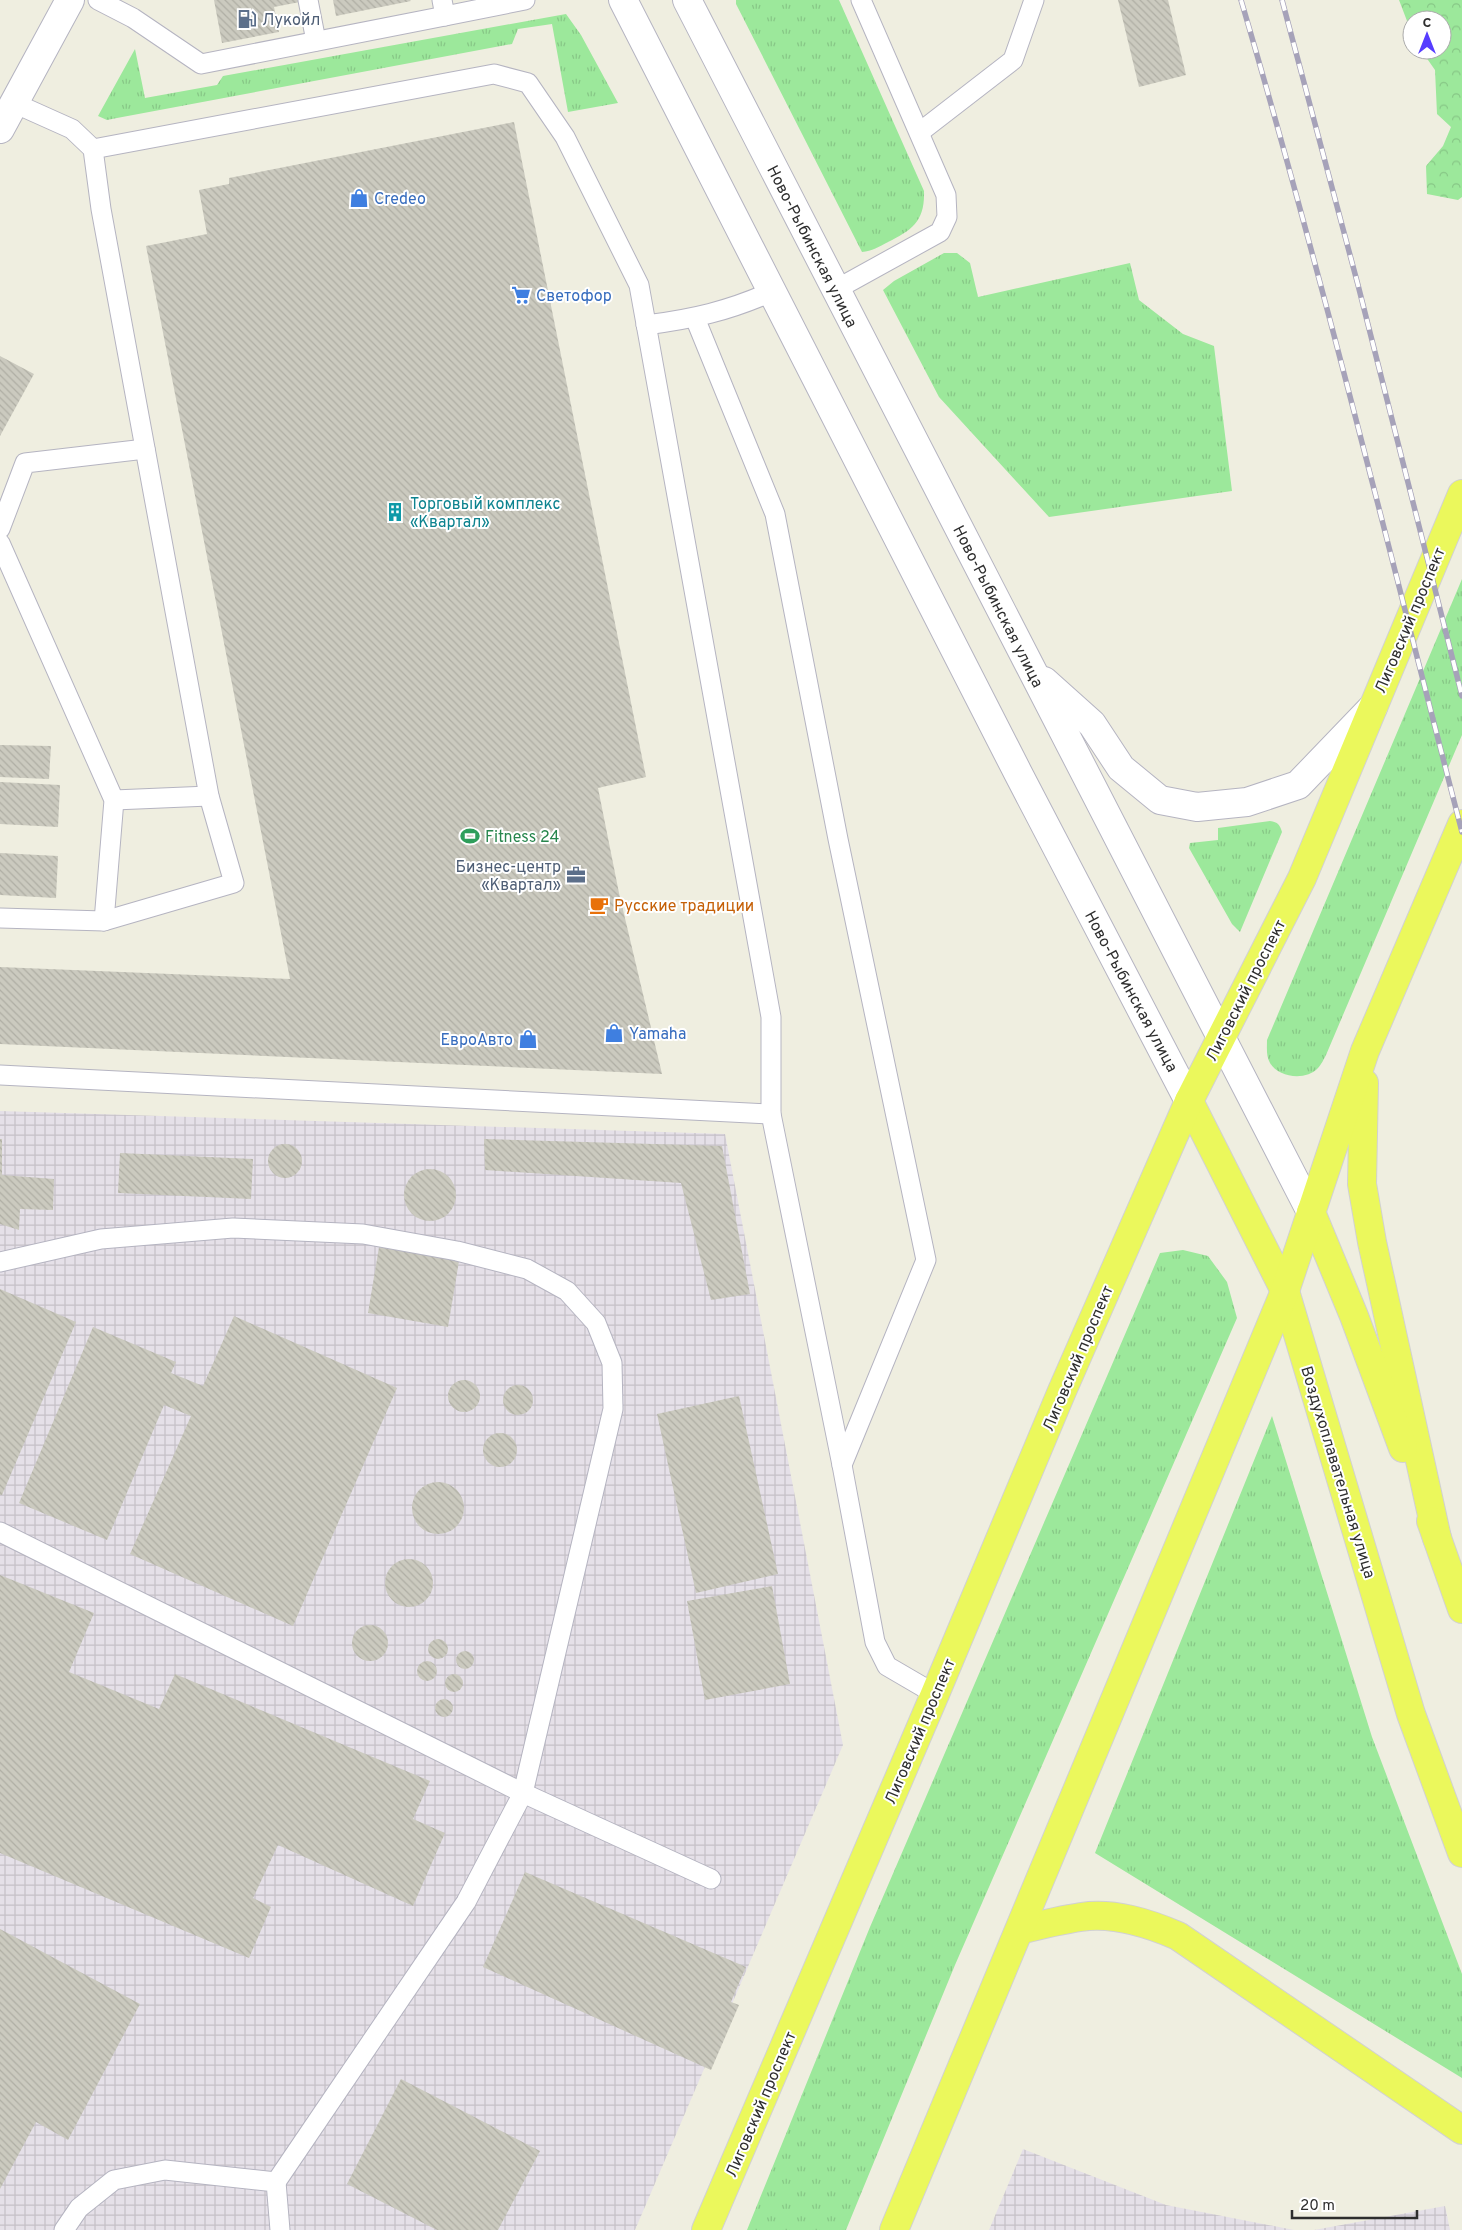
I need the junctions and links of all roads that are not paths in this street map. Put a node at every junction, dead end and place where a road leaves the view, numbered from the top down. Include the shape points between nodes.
1 (70, 0) edge
2 (98, 0) edge
3 (308, 0) edge
4 (525, 0) edge
5 (623, 0) edge
6 (687, 0) edge
7 (860, 0) edge
8 (1034, 0) edge
9 (443, 8) edge
10 (316, 41) junction
11 (14, 103) junction
12 (0, 129) edge
13 (920, 132) junction
14 (93, 149) junction
15 (835, 290) junction
16 (771, 292) junction
17 (695, 318) junction
18 (646, 326) junction
19 (145, 448) junction
20 (1462, 494) edge
21 (0, 529) edge
22 (0, 543) edge
23 (1032, 671) junction
24 (1374, 706) junction
25 (209, 796) junction
26 (114, 800) junction
27 (1462, 824) edge
28 (0, 918) edge
29 (104, 921) junction
30 (1221, 1038) junction
31 (1365, 1051) junction
32 (0, 1075) edge
33 (1190, 1101) junction
34 (771, 1114) junction
35 (1311, 1212) junction
36 (0, 1262) edge
37 (1285, 1290) junction
38 (842, 1465) junction
39 (0, 1532) edge
40 (1438, 1538) junction
41 (1462, 1609) edge
42 (935, 1694) junction
43 (523, 1793) junction
44 (1462, 1853) edge
45 (711, 1879) dead end
46 (1020, 1930) junction
47 (1462, 2130) edge
48 (276, 2182) junction
49 (64, 2230) edge
50 (280, 2230) edge
51 (706, 2230) edge
52 (894, 2230) edge

1 - 11 main road
2 - 10 lane via 133,18 201,64
3 - 10 lane
4 - 9 lane
5 - 16 main road, Ново-Рыбинская улица
6 - 15 main road, Ново-Рыбинская улица
7 - 13 lane
8 - 13 lane via 1014,60
9 - 10 lane
11 - 12 main road
11 - 14 lane via 72,129
13 - 15 lane via 946,195 947,217 940,232
14 - 18 lane via 494,74 528,84 565,137 639,285
14 - 19 lane
15 - 23 main road, Ново-Рыбинская улица
16 - 17 lane via 737,307
16 - 33 main road, Ново-Рыбинская улица
17 - 18 lane
17 - 38 lane via 775,514 838,840 926,1260
18 - 34 lane via 771,1017
19 - 21 lane via 25,462
19 - 25 lane
20 - 24 main road, Лиговский проспект
22 - 26 lane
23 - 24 main road via 1092,724 1121,768 1160,800 1197,807 1247,802 1298,785
23 - 30 main road, Ново-Рыбинская улица
24 - 30 main road, Лиговский проспект via 1302,878
25 - 26 lane
25 - 29 lane via 234,883
26 - 29 lane
27 - 31 main road
28 - 29 lane
30 - 33 main road, Лиговский проспект
30 - 35 main road, Ново-Рыбинская улица
31 - 35 main road
31 - 40 main road via 1362,1184 1378,1271
32 - 34 lane
33 - 37 main road, Воздухоплавательная улица
33 - 42 main road, Лиговский проспект via 1062,1391
34 - 38 lane
35 - 37 main road
35 - 40 main road
36 - 43 lane via 101,1239 233,1228 363,1234 457,1251 527,1269 567,1290 596,1323 612,1363 613,1409
37 - 44 main road, Воздухоплавательная улица via 1412,1714
37 - 46 main road
38 - 42 lane via 875,1642 887,1666
39 - 43 lane
40 - 41 main road
42 - 51 main road, Лиговский проспект
43 - 45 lane
43 - 48 lane via 466,1902
46 - 47 main road via 1082,1916 1104,1916 1155,1926 1178,1936
46 - 52 main road
48 - 49 lane via 165,2170 114,2180 79,2208
48 - 50 lane

